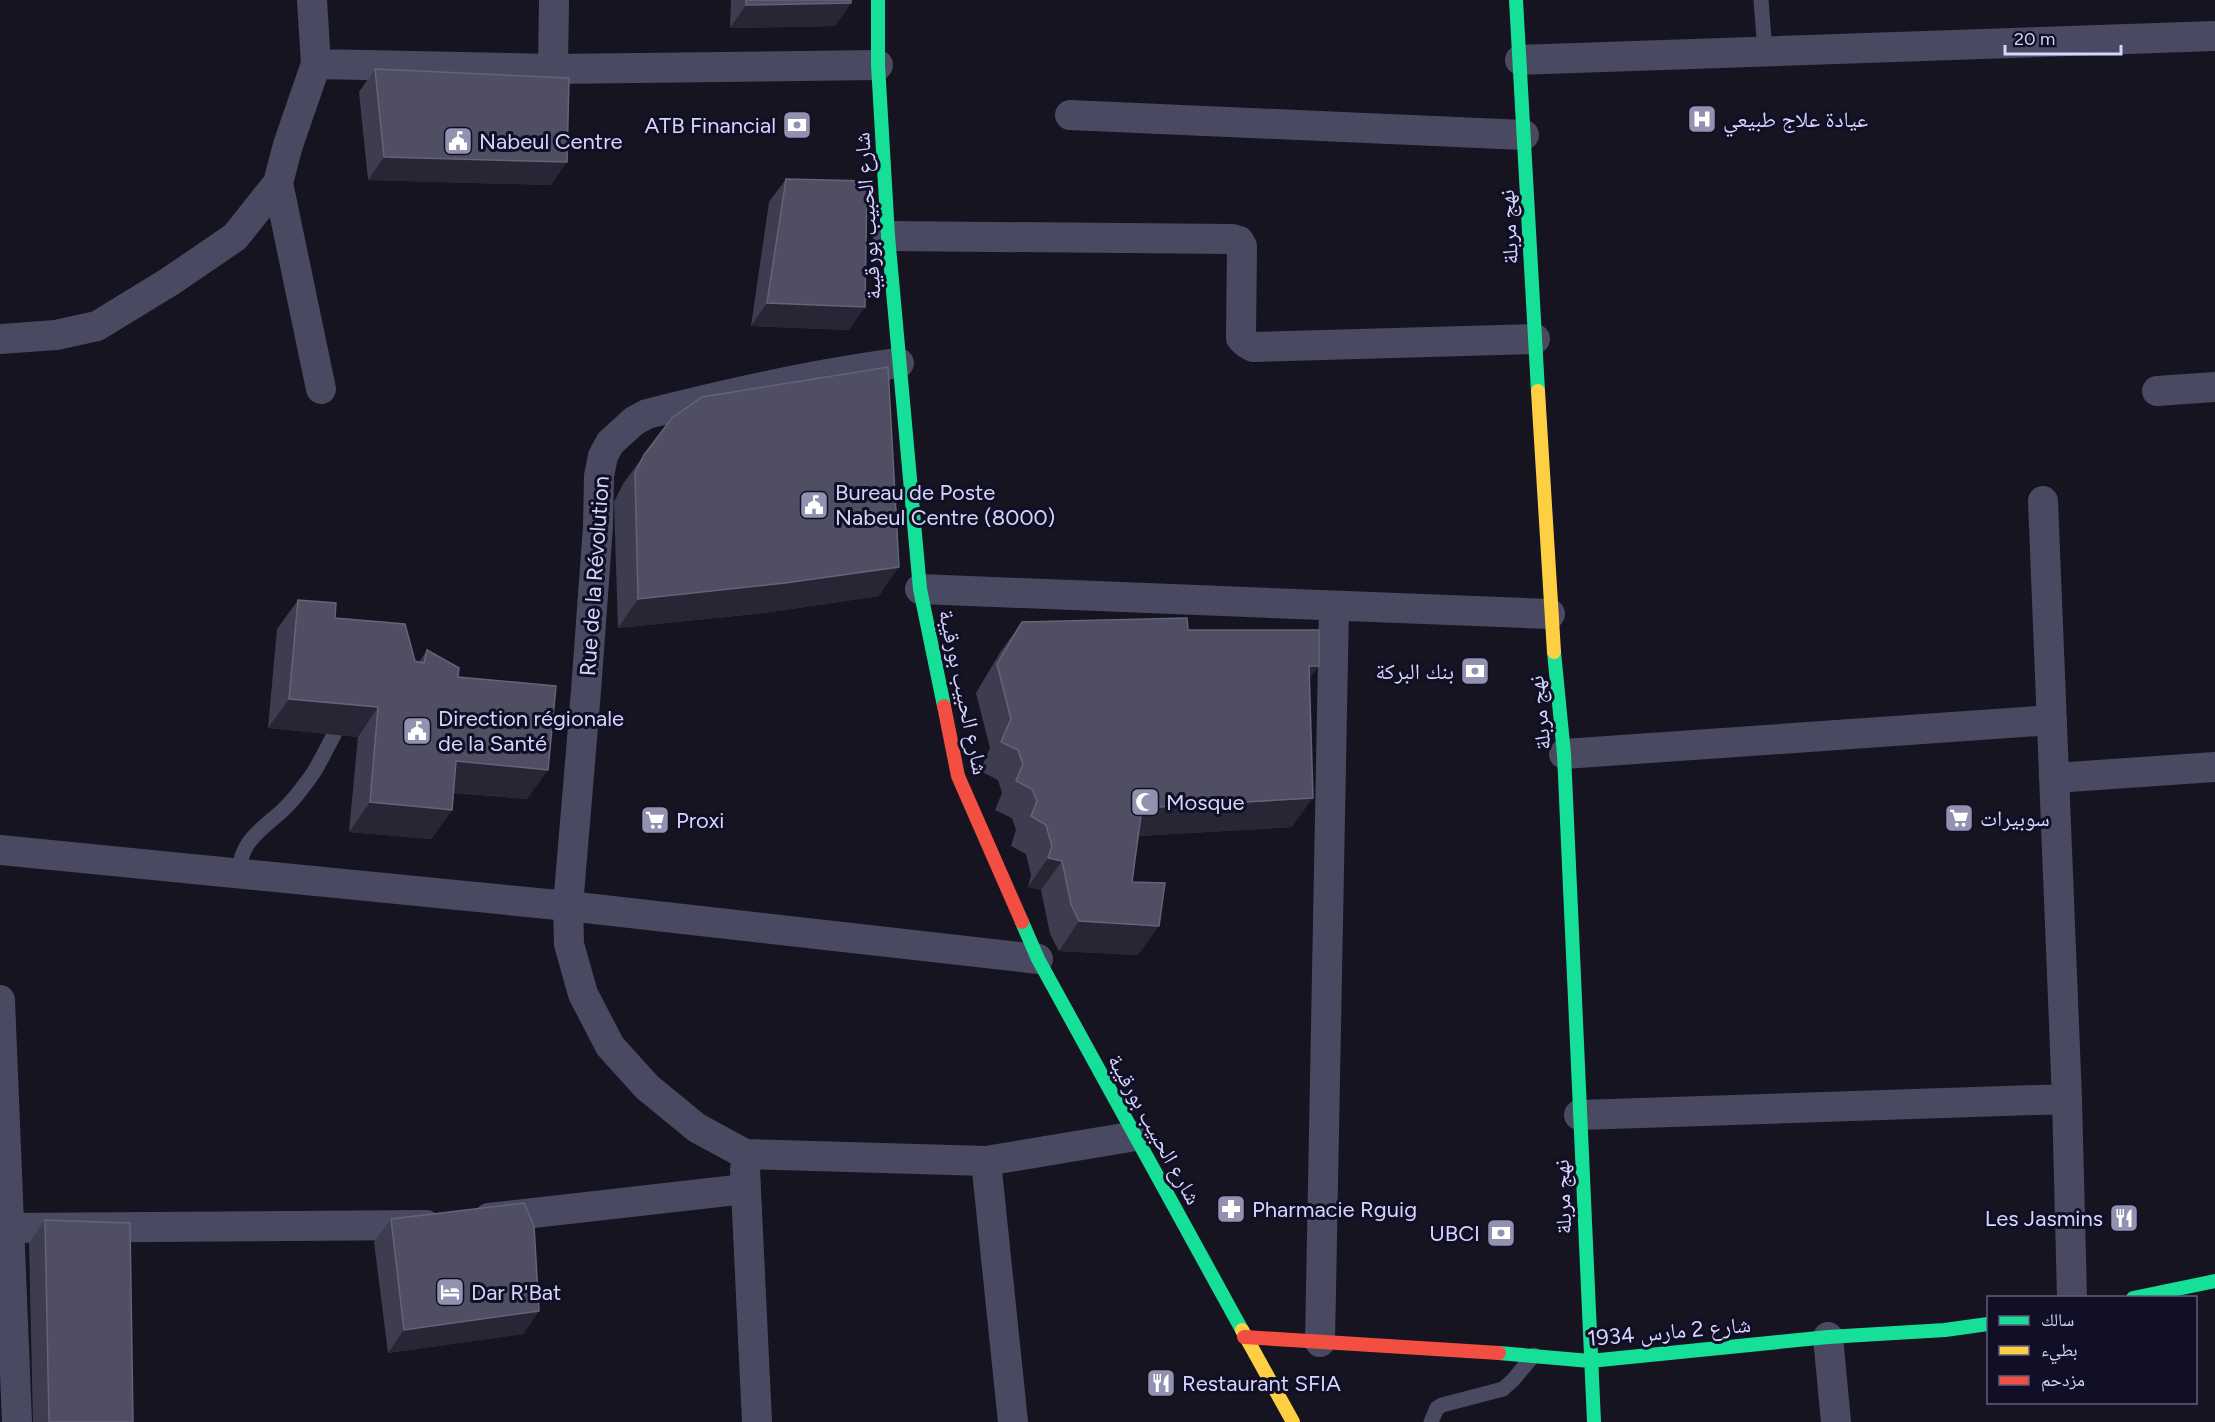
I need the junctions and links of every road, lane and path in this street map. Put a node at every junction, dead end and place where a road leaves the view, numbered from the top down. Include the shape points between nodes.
1 (312, 0) edge
2 (554, 0) edge
3 (878, 0) edge
4 (1516, 0) edge
5 (1761, 0) edge
6 (2215, 36) edge
7 (1765, 51) junction
8 (1520, 60) junction
9 (316, 64) junction
10 (878, 65) junction
11 (554, 69) junction
12 (1070, 116) dead end
13 (1524, 135) junction
14 (279, 183) junction
15 (888, 236) junction
16 (0, 339) edge
17 (1535, 339) junction
18 (899, 363) junction
19 (2215, 387) edge
20 (321, 389) dead end
21 (2157, 391) dead end
22 (2043, 501) dead end
23 (920, 589) junction
24 (1334, 606) junction
25 (1550, 614) junction
26 (2052, 720) junction
27 (334, 735) edge
28 (1564, 754) junction
29 (2215, 767) edge
30 (2054, 778) junction
31 (0, 850) edge
32 (240, 873) junction
33 (568, 906) junction
34 (1038, 959) junction
35 (0, 1000) edge
36 (2067, 1099) junction
37 (1579, 1115) junction
38 (1136, 1136) junction
39 (745, 1154) junction
40 (986, 1161) junction
41 (745, 1189) junction
42 (9, 1228) junction
43 (2215, 1281) edge
44 (2072, 1296) edge
45 (2143, 1296) edge
46 (1987, 1324) edge
47 (1244, 1336) junction
48 (1828, 1337) junction
49 (1320, 1342) junction
50 (7, 1343) edge
51 (1534, 1355) junction
52 (1590, 1361) junction
53 (17, 1422) edge
54 (757, 1422) edge
55 (1013, 1422) edge
56 (1293, 1422) edge
57 (1431, 1422) edge
58 (1594, 1422) edge
59 (1836, 1422) edge

1 - 9 street
2 - 11 street
3 - 10 main road, شارع الحبيب بورقيبة
4 - 8 main road, نهج مربلة
5 - 7 lane
6 - 7 street
7 - 8 street
8 - 13 main road, نهج مربلة
9 - 11 street
9 - 14 street
10 - 11 street
10 - 15 main road, شارع الحبيب بورقيبة
12 - 13 street
13 - 17 main road, نهج مربلة
14 - 16 street via 235,237 97,326 56,335
14 - 20 street
15 - 17 street via 1239,241 1241,338 1253,347
15 - 18 main road, شارع الحبيب بورقيبة
17 - 25 main road, نهج مربلة
18 - 23 main road, شارع الحبيب بورقيبة
18 - 33 street, Rue de la Révolution via 750,389 647,414 610,443 598,476 598,526
19 - 21 street
22 - 26 street
23 - 24 street
23 - 34 main road, شارع الحبيب بورقيبة via 958,776
24 - 25 street
24 - 49 street
25 - 28 main road, نهج مربلة
26 - 28 street
26 - 30 street
27 - 32 lane via 311,777 245,846
28 - 37 main road, نهج مربلة
29 - 30 street
30 - 36 street
31 - 32 street
32 - 33 street
33 - 34 street
33 - 39 street, Rue de la Révolution via 569,944 583,994 610,1046 647,1087 697,1128
34 - 38 main road, شارع الحبيب بورقيبة
35 - 42 street
36 - 37 street
36 - 44 street
37 - 52 main road, نهج مربلة
38 - 40 street
38 - 47 main road, شارع الحبيب بورقيبة
39 - 40 street
39 - 41 street
40 - 55 street
41 - 42 street via 422,1226
41 - 54 street
42 - 50 street
43 - 45 main road
46 - 48 main road, شارع 2 مارس 1934
47 - 49 main road, شارع 2 مارس 1934
47 - 56 main road, شارع الحبيب بورقيبة
48 - 52 main road, شارع 2 مارس 1934
48 - 59 street
49 - 51 main road, شارع 2 مارس 1934
50 - 53 street
51 - 52 main road, شارع 2 مارس 1934
51 - 57 lane via 1503,1389 1442,1405
52 - 58 main road, نهج مربلة

